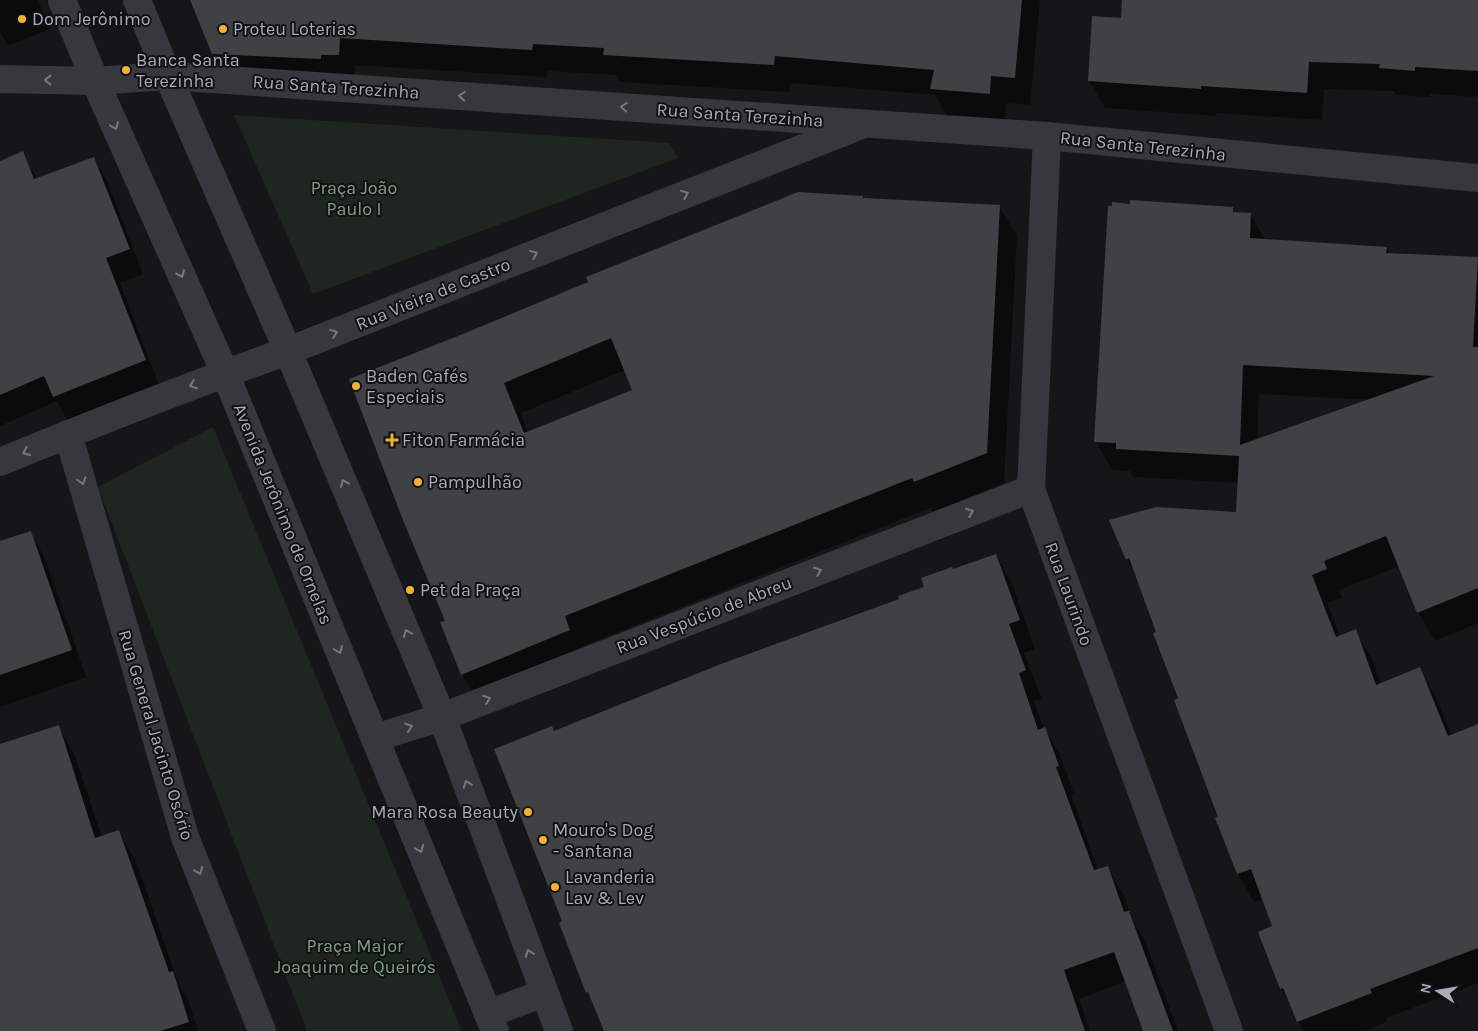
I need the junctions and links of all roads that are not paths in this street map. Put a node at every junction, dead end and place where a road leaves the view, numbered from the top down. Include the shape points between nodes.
1 (62, 0) edge
2 (137, 0) edge
3 (168, 76) junction
4 (0, 80) edge
5 (95, 81) junction
6 (865, 123) junction
7 (1047, 136) junction
8 (1478, 178) edge
9 (288, 351) junction
10 (225, 373) junction
11 (68, 434) junction
12 (0, 462) edge
13 (1030, 489) junction
14 (442, 717) junction
15 (375, 738) junction
16 (544, 993) junction
17 (491, 1022) edge
18 (262, 1031) edge
19 (559, 1031) edge
20 (1229, 1031) edge

1 - 5 street, Avenida Jerônimo de Ornelas
2 - 3 street
3 - 5 street, Rua Santa Terezinha
6 -> 3 street, Rua Santa Terezinha
3 - 9 street
5 -> 4 street, Rua Santa Terezinha
5 -> 10 street, Avenida Jerônimo de Ornelas
6 - 7 street, Rua Santa Terezinha
9 -> 6 street, Rua Vieira de Castro
7 - 8 street, Rua Santa Terezinha
7 - 13 street, Rua Laurindo
9 - 10 street, Rua Vieira de Castro
14 -> 9 street
10 -> 11 street, Rua Vieira de Castro
10 -> 15 street, Avenida Jerônimo de Ornelas
11 -> 12 street, Rua Vieira de Castro
11 -> 18 street, Rua General Jacinto Osório via 185,836
14 -> 13 street, Rua Vespúcio de Abreu
13 - 20 street, Rua Laurindo
15 -> 14 street, Rua Vespúcio de Abreu
16 -> 14 street
15 -> 17 street, Avenida Jerônimo de Ornelas
16 - 17 street
16 - 19 street

